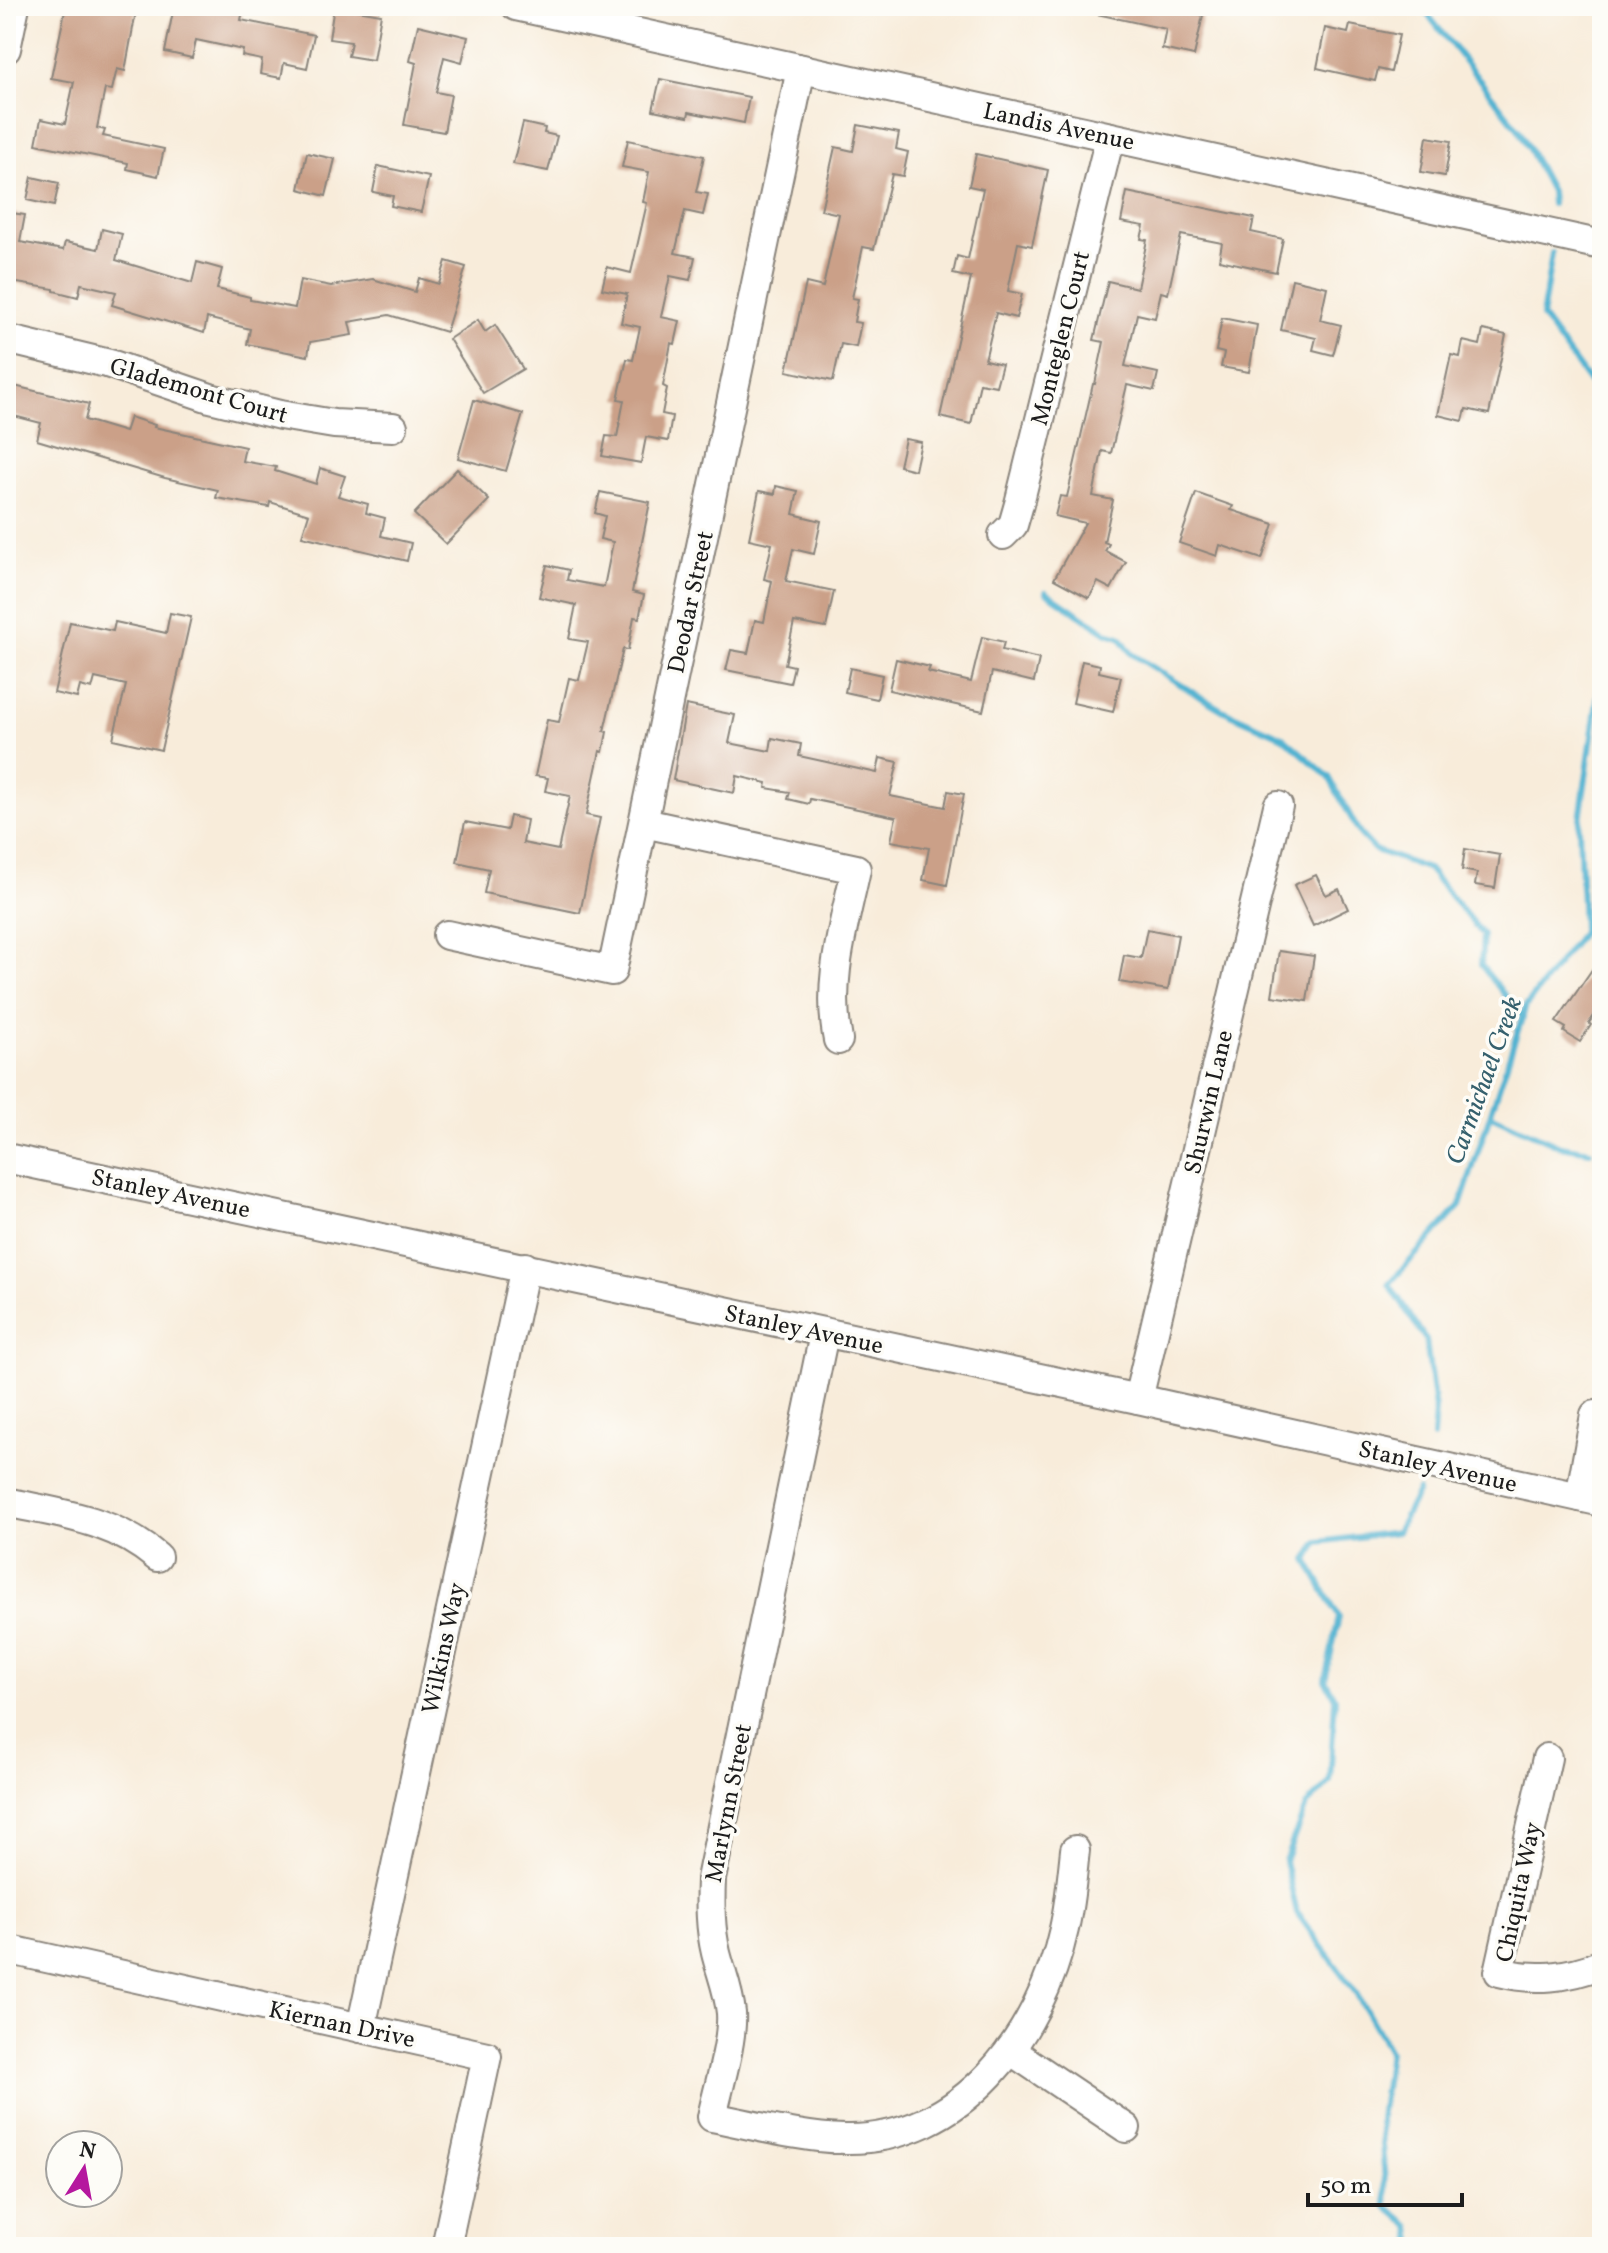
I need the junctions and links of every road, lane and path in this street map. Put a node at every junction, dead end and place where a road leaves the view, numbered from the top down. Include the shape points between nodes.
1 (15, 6) edge
2 (516, 6) edge
3 (6, 49) edge
4 (801, 69) junction
5 (1110, 137) junction
6 (1602, 245) edge
7 (6, 339) edge
8 (393, 427) dead end
9 (1003, 535) dead end
10 (1278, 806) dead end
11 (644, 823) junction
12 (447, 935) dead end
13 (838, 1040) dead end
14 (6, 1158) edge
15 (525, 1267) junction
16 (824, 1334) junction
17 (1138, 1399) junction
18 (1595, 1415) dead end
19 (1591, 1500) edge
20 (6, 1502) edge
21 (157, 1557) dead end
22 (1547, 1758) dead end
23 (1075, 1850) dead end
24 (6, 1949) edge
25 (1602, 1964) edge
26 (361, 2028) junction
27 (1010, 2050) junction
28 (1126, 2128) dead end
29 (446, 2247) edge

1 - 3 street
2 - 4 street, Landis Avenue
4 - 5 street, Landis Avenue
4 - 11 street, Deodar Street
5 - 6 street, Landis Avenue
5 - 9 street, Monteglen Court via 1019,504 1013,525
7 - 8 street, Glademont Court via 280,415
10 - 17 street, Shurwin Lane
11 - 12 street, Deodar Street via 612,971
11 - 13 street via 856,869 835,967 832,998
14 - 15 street, Stanley Avenue
15 - 16 street, Stanley Avenue
15 - 26 street, Wilkins Way
16 - 17 street, Stanley Avenue
16 - 27 street, Marlynn Street via 711,1879 710,1924 731,2014 712,2117 815,2136 877,2137 916,2127 952,2109
17 - 19 street, Stanley Avenue
18 - 19 street
20 - 21 street via 98,1522
22 - 25 street, Chiquita Way via 1499,1972 1557,1977
23 - 27 street, Marlynn Street via 1054,1966
24 - 26 street, Kiernan Drive
26 - 29 street, Kiernan Drive via 487,2056
27 - 28 street

